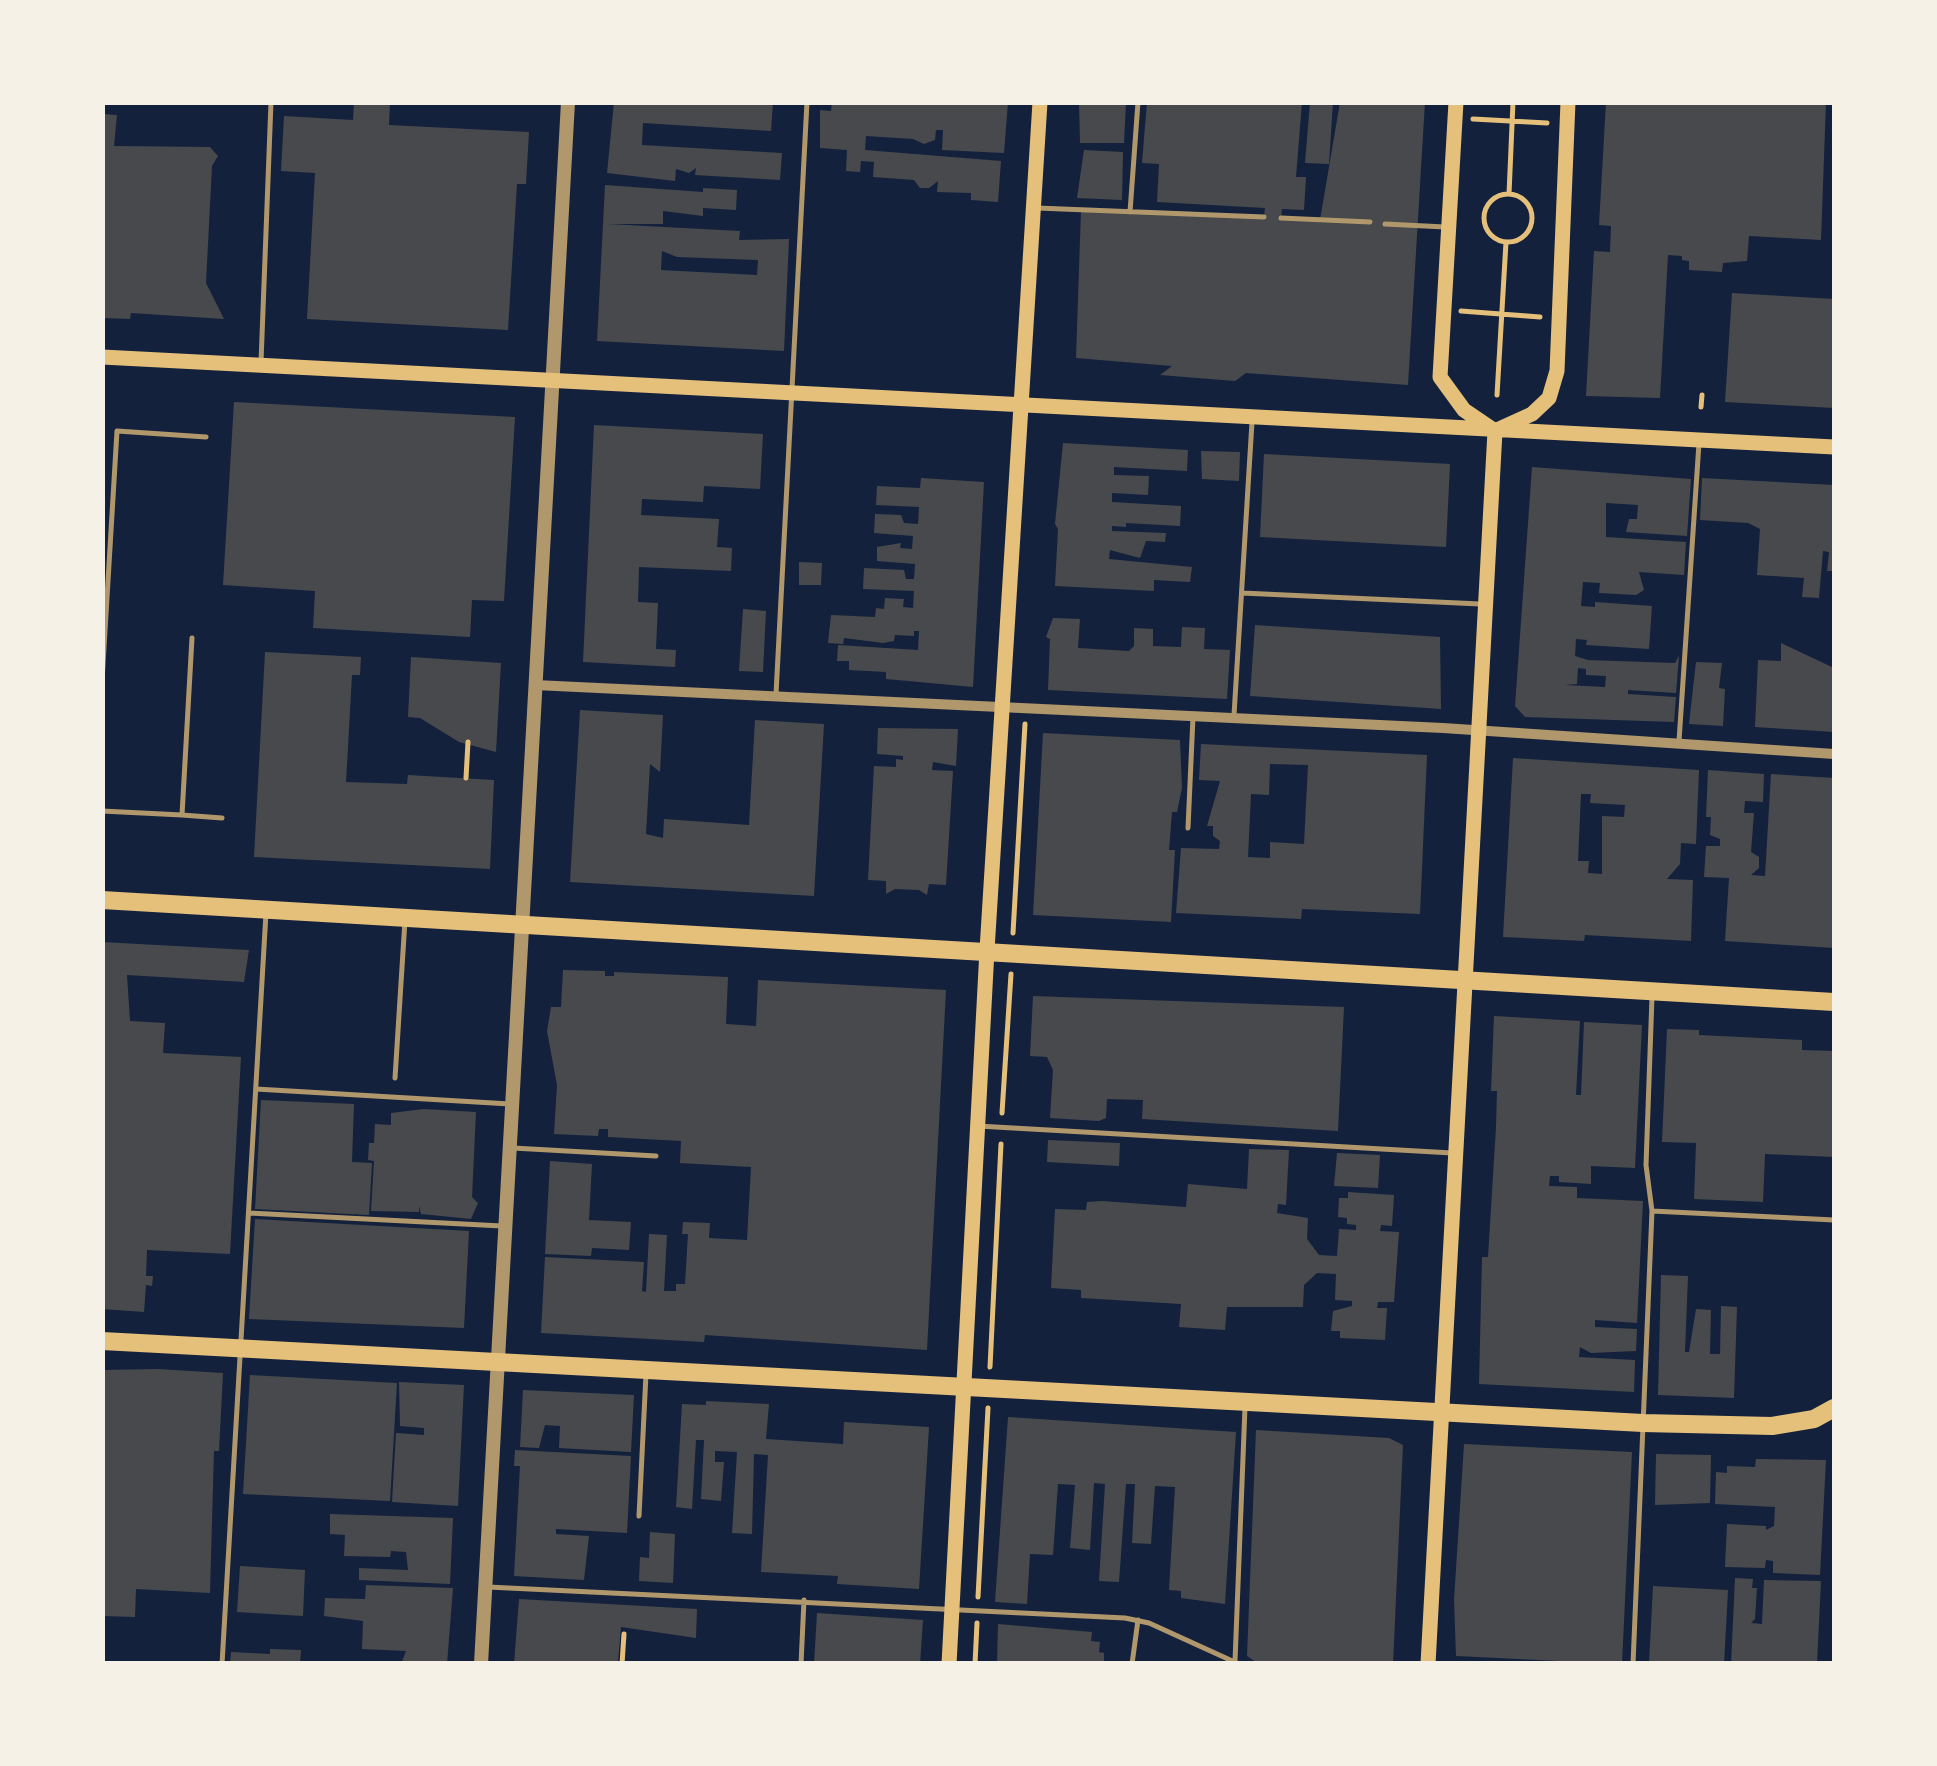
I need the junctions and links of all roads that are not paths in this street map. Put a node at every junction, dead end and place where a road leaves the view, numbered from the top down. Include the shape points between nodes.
1 (271, 102) edge
2 (568, 102) edge
3 (806, 102) edge
4 (1040, 102) edge
5 (1138, 102) edge
6 (1568, 102) edge
7 (1455, 110) edge
8 (1033, 208) junction
9 (1130, 212) junction
10 (1264, 217) dead end
11 (1282, 218) dead end
12 (1370, 222) dead end
13 (1385, 224) dead end
14 (1448, 228) junction
15 (102, 356) edge
16 (261, 365) junction
17 (551, 380) junction
18 (790, 395) junction
19 (1020, 408) junction
20 (1252, 419) junction
21 (1495, 431) junction
22 (206, 436) dead end
23 (1699, 440) junction
24 (1834, 447) edge
25 (1242, 592) junction
26 (1484, 604) junction
27 (192, 638) dead end
28 (102, 681) edge
29 (535, 685) junction
30 (776, 697) junction
31 (1001, 708) junction
32 (1193, 717) junction
33 (1234, 718) junction
34 (1477, 730) junction
35 (1679, 743) junction
36 (1834, 754) edge
37 (102, 811) edge
38 (182, 816) junction
39 (222, 818) dead end
40 (1188, 828) dead end
41 (102, 900) edge
42 (266, 908) junction
43 (405, 917) junction
44 (523, 926) junction
45 (986, 950) junction
46 (1464, 977) junction
47 (1653, 990) junction
48 (1834, 1002) edge
49 (395, 1078) dead end
50 (256, 1090) junction
51 (513, 1104) junction
52 (978, 1126) junction
53 (510, 1148) junction
54 (1455, 1153) junction
55 (656, 1156) dead end
56 (1652, 1211) junction
57 (248, 1213) junction
58 (1834, 1220) edge
59 (506, 1226) junction
60 (102, 1341) edge
61 (240, 1349) junction
62 (497, 1362) junction
63 (646, 1370) junction
64 (964, 1386) junction
65 (1246, 1399) junction
66 (1834, 1408) edge
67 (1441, 1413) junction
68 (1642, 1423) junction
69 (640, 1516) dead end
70 (486, 1586) junction
71 (804, 1600) junction
72 (952, 1610) junction
73 (1138, 1620) junction
74 (1237, 1662) edge
75 (222, 1664) edge
76 (482, 1664) edge
77 (801, 1664) edge
78 (949, 1664) edge
79 (1132, 1664) edge
80 (1428, 1664) edge
81 (1633, 1664) edge

1 - 16 lane
2 - 17 street
3 - 18 lane
4 - 8 main road
5 - 9 lane
6 - 21 main road via 1557,372 1552,394 1532,414
7 - 14 main road
8 - 9 lane
8 - 19 main road
9 - 10 lane
11 - 12 lane
13 - 14 lane
14 - 21 main road via 1439,362 1444,388
15 - 16 main road
16 - 17 main road
17 - 18 main road
17 - 29 street
18 - 19 main road
18 - 30 lane
19 - 20 main road
19 - 31 main road
20 - 21 main road
20 - 25 lane
21 - 23 main road
21 - 26 main road
22 - 28 lane via 116,431
23 - 24 main road
23 - 35 lane
25 - 26 lane
25 - 33 lane
26 - 34 main road
27 - 38 lane
29 - 30 street
29 - 44 street
30 - 31 street
31 - 32 street
31 - 45 main road
32 - 33 street
32 - 40 lane
33 - 34 street
34 - 35 street
34 - 46 main road
35 - 36 street
37 - 38 lane
38 - 39 lane
41 - 42 main road
42 - 43 main road
42 - 50 lane
43 - 44 main road
43 - 49 lane
44 - 45 main road
44 - 51 street
45 - 46 main road
45 - 52 main road
46 - 47 main road
46 - 54 main road
47 - 48 main road
47 - 56 lane via 1646,1165
50 - 51 lane
50 - 57 lane
51 - 53 street
52 - 54 lane
52 - 64 main road
53 - 55 lane
53 - 59 street
54 - 67 main road
56 - 58 lane
56 - 68 lane
57 - 59 lane
57 - 61 lane
59 - 62 street
60 - 61 main road
61 - 62 main road
61 - 75 lane
62 - 63 main road
62 - 70 street
63 - 64 main road
63 - 69 lane
64 - 65 main road
64 - 72 main road
65 - 67 main road
65 - 74 lane
66 - 68 main road via 1772,1426
67 - 68 main road
67 - 80 main road
68 - 81 lane
70 - 71 lane
70 - 76 street
71 - 72 lane
71 - 77 lane
72 - 73 lane
72 - 78 main road
73 - 74 lane
73 - 79 lane

